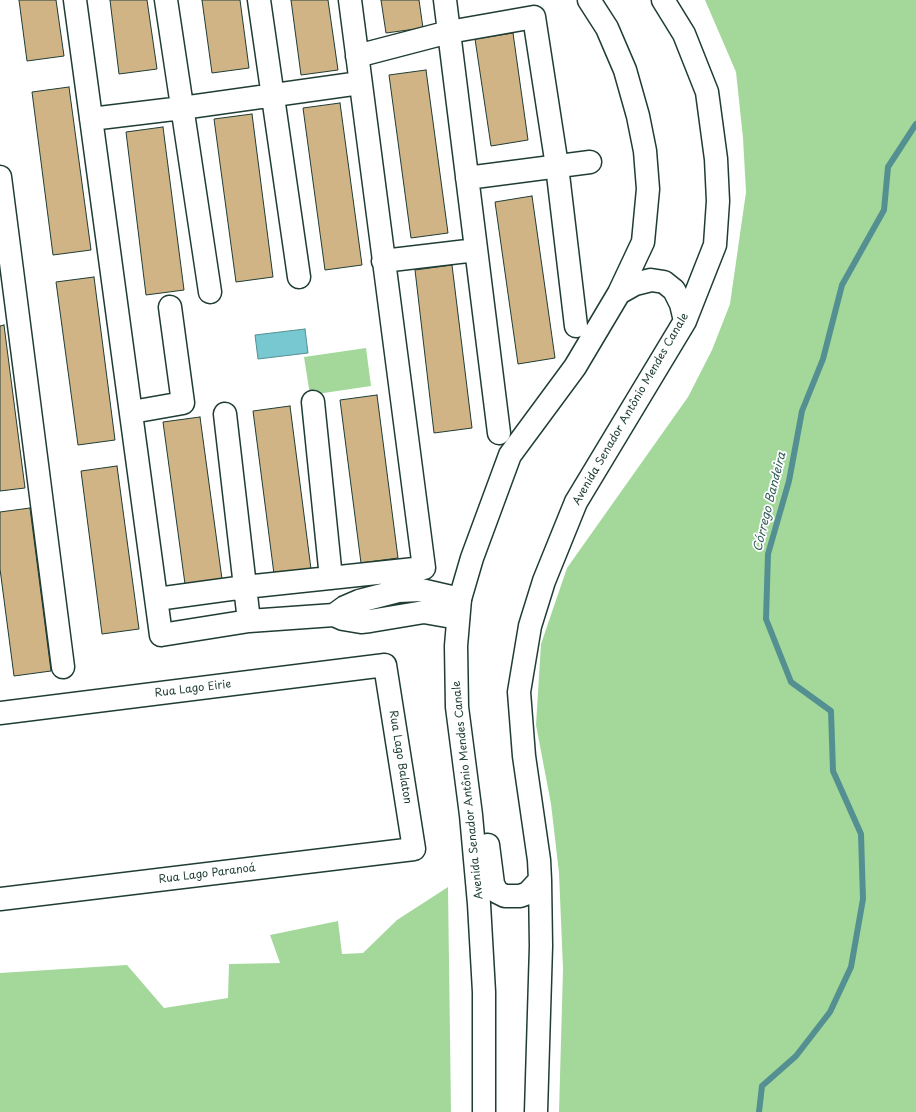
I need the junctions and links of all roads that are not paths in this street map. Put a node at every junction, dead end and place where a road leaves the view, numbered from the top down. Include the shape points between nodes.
1 (75, 0) edge
2 (166, 0) edge
3 (259, 0) edge
4 (350, 0) edge
5 (445, 0) edge
6 (589, 0) edge
7 (663, 0) edge
8 (449, 32) junction
9 (357, 56) junction
10 (360, 83) junction
11 (273, 96) junction
12 (182, 108) junction
13 (91, 119) junction
14 (590, 162) dead end
15 (557, 166) junction
16 (0, 177) edge
17 (467, 178) junction
18 (476, 250) junction
19 (384, 261) junction
20 (299, 277) dead end
21 (210, 292) dead end
22 (619, 293) junction
23 (8, 297) edge
24 (170, 307) dead end
25 (685, 321) junction
26 (576, 326) dead end
27 (313, 402) dead end
28 (132, 412) junction
29 (225, 414) dead end
30 (499, 433) dead end
31 (331, 578) junction
32 (245, 587) junction
33 (157, 599) junction
34 (459, 608) junction
35 (249, 621) junction
36 (385, 665) joint
37 (63, 667) dead end
38 (0, 713) edge
39 (471, 815) junction
40 (414, 849) joint
41 (540, 880) junction
42 (0, 899) edge
43 (484, 1112) edge
44 (536, 1112) edge

1 - 13 street
2 - 12 street
3 - 11 street
4 - 9 street
5 - 8 street
6 - 22 street, Avenida Senador Antônio Mendes Canale via 607,28 625,70 645,150 648,189 643,242
7 - 25 street, Avenida Senador Antônio Mendes Canale via 684,34 707,92 716,159 718,201 714,245
8 - 9 street
8 - 15 street via 534,17
8 - 17 street
9 - 10 street
10 - 11 street
10 - 19 street
11 - 12 street
11 - 20 street
12 - 13 street
12 - 21 street
13 - 28 street
14 - 15 street
15 - 17 street
15 - 26 street
16 - 23 street
17 - 18 street
18 - 19 street
18 - 30 street
19 - 31 street via 424,568
22 - 25 street via 635,284 651,280 664,282 674,290
22 - 34 street, Avenida Senador Antônio Mendes Canale via 575,368 510,455 472,558
23 - 37 street
24 - 28 street via 183,403
25 - 41 street, Avenida Senador Antônio Mendes Canale via 576,502 544,581 530,626 519,692 524,756
27 - 31 street
28 - 33 street
29 - 32 street
31 - 32 street
32 - 33 street
32 - 35 street
33 - 35 street via 161,635
34 - 35 street via 421,590 398,591 359,601 334,615
34 - 39 street, Avenida Senador Antônio Mendes Canale via 456,646 457,707
36 - 38 street, Rua Lago Eirie
36 - 40 street, Rua Lago Balaton
39 - 41 street via 482,829 488,843 493,884 497,892 505,896 520,896 528,893
39 - 43 street, Avenida Senador Antônio Mendes Canale via 484,992
40 - 42 street, Rua Lago Paranoá
41 - 44 street, Avenida Senador Antônio Mendes Canale via 541,946

